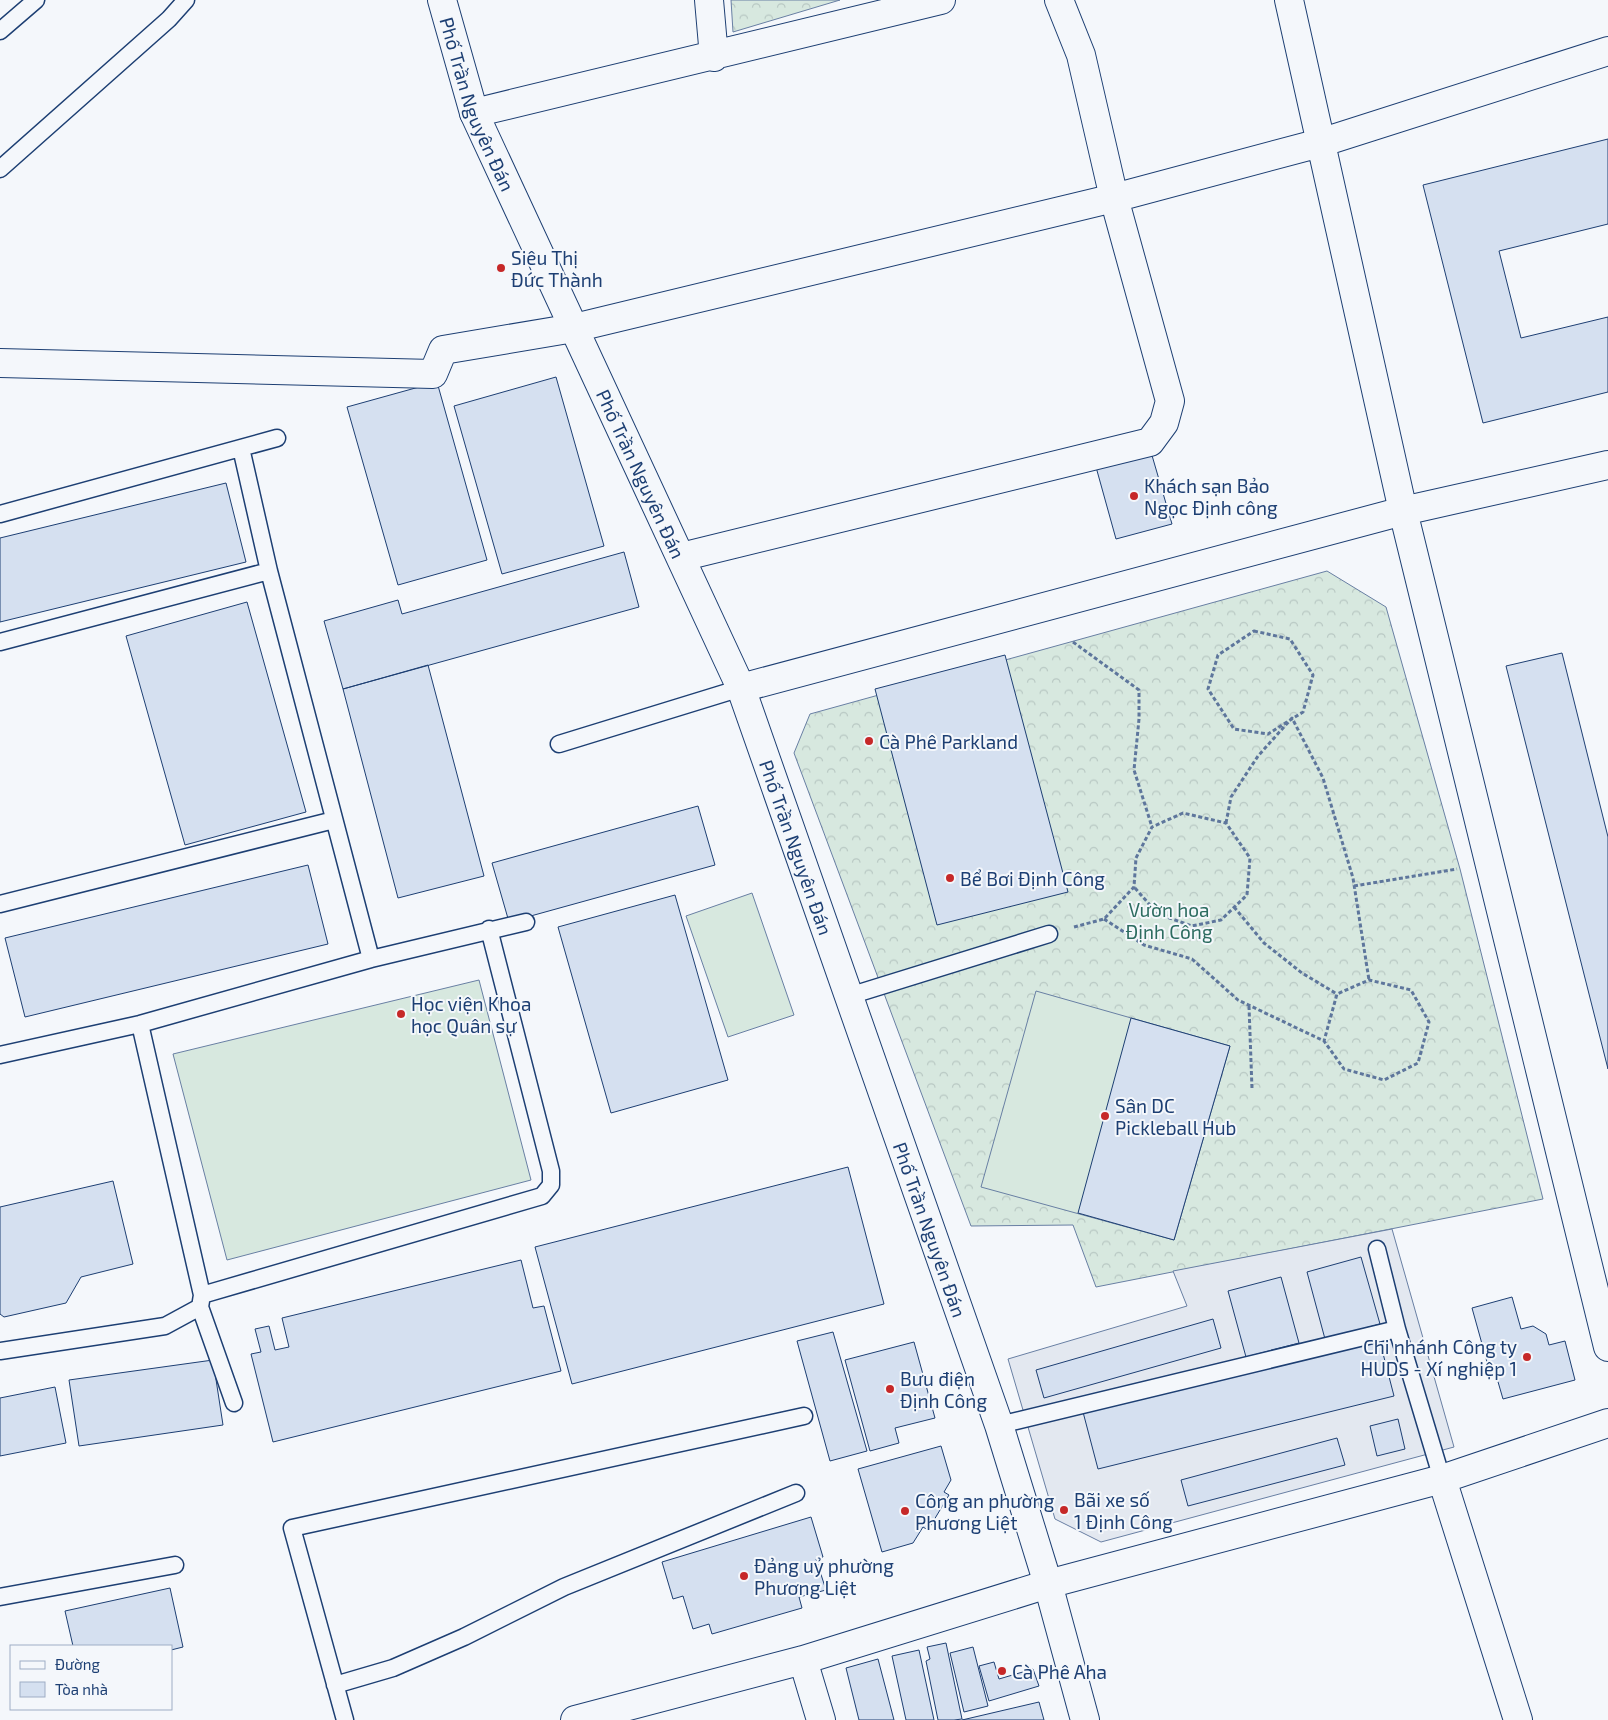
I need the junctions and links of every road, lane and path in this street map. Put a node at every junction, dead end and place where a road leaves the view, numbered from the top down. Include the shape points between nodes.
1 (36, 0) edge
2 (186, 0) edge
3 (442, 0) edge
4 (709, 0) edge
5 (941, 0) edge
6 (1060, 0) edge
7 (1289, 0) edge
8 (0, 31) edge
9 (1608, 51) edge
10 (714, 57) junction
11 (474, 113) junction
12 (1320, 143) junction
13 (0, 168) edge
14 (1114, 198) junction
15 (574, 328) junction
16 (0, 363) edge
17 (277, 438) dead end
18 (241, 448) junction
19 (1608, 465) edge
20 (1403, 512) junction
21 (0, 514) edge
22 (681, 557) junction
23 (269, 571) junction
24 (0, 642) edge
25 (1074, 642) dead end
26 (741, 688) junction
27 (1292, 718) junction
28 (559, 744) dead end
29 (334, 820) junction
30 (1226, 823) junction
31 (1152, 828) junction
32 (1460, 869) dead end
33 (1354, 886) junction
34 (1134, 887) junction
35 (0, 904) edge
36 (1234, 907) junction
37 (526, 922) dead end
38 (489, 929) junction
39 (1049, 934) dead end
40 (371, 959) junction
41 (1369, 980) junction
42 (1337, 994) junction
43 (849, 996) junction
44 (1249, 1006) junction
45 (140, 1024) junction
46 (1324, 1040) junction
47 (1, 1050) edge
48 (1252, 1089) dead end
49 (1378, 1249) dead end
50 (201, 1301) junction
51 (1397, 1329) junction
52 (1608, 1347) edge
53 (0, 1351) edge
54 (234, 1403) dead end
55 (804, 1416) dead end
56 (1608, 1423) edge
57 (998, 1425) junction
58 (1442, 1479) junction
59 (796, 1493) dead end
60 (175, 1565) dead end
61 (1048, 1584) junction
62 (0, 1597) edge
63 (803, 1660) junction
64 (335, 1685) junction
65 (345, 1720) edge
66 (575, 1720) edge
67 (822, 1720) edge
68 (1084, 1720) edge
69 (1518, 1720) edge

1 - 8 lane
2 - 13 lane via 169,19
3 - 11 street, Phố Trần Nguyên Đán
4 - 10 street
5 - 10 street
6 - 14 street via 1081,55
7 - 12 street
9 - 12 street
10 - 11 street
11 - 15 street, Phố Trần Nguyên Đán
12 - 14 street
12 - 20 street
14 - 15 street
14 - 22 street via 1170,401 1164,423 1150,442
15 - 16 street via 443,350 433,374
15 - 22 street, Phố Trần Nguyên Đán
17 - 18 lane
18 - 21 lane
18 - 23 lane
19 - 20 street
20 - 26 street
20 - 52 street
22 - 26 street, Phố Trần Nguyên Đán
23 - 24 lane
23 - 29 lane
25 - 31 path via 1139,690 1134,770
26 - 28 lane
26 - 43 street, Phố Trần Nguyên Đán
27 - 27 path via 1302,712 1312,676 1290,639 1254,631 1218,655 1208,689 1234,729 1268,734
27 - 30 path via 1258,756 1231,797
27 - 33 path via 1324,778
29 - 35 lane
29 - 40 lane
30 - 31 path via 1183,813
30 - 36 path via 1250,858 1247,895
31 - 34 path via 1136,858
32 - 33 path
33 - 41 path
34 - 36 path via 1158,914 1192,926 1221,920
34 - 44 path via 1104,919 1144,945 1192,959
36 - 42 path via 1264,943 1302,974
37 - 38 lane
38 - 40 lane
38 - 50 lane via 551,1171 550,1185 542,1196
39 - 43 lane
40 - 45 lane
41 - 42 path
41 - 46 path via 1411,990 1429,1022 1418,1063 1384,1080 1344,1069
42 - 46 path
43 - 57 street, Phố Trần Nguyên Đán
44 - 46 path
44 - 48 path
45 - 47 lane
45 - 50 lane
49 - 51 lane
50 - 53 lane via 165,1326
50 - 54 lane
51 - 57 lane
51 - 58 lane
55 - 64 lane via 292,1528
56 - 58 street
57 - 61 street, Phố Trần Nguyên Đán
58 - 61 street
58 - 69 street
59 - 64 lane via 564,1587 393,1668
60 - 62 lane
61 - 63 street
61 - 68 street, Phố Trần Nguyên Đán
63 - 66 street
63 - 67 street
64 - 65 lane

